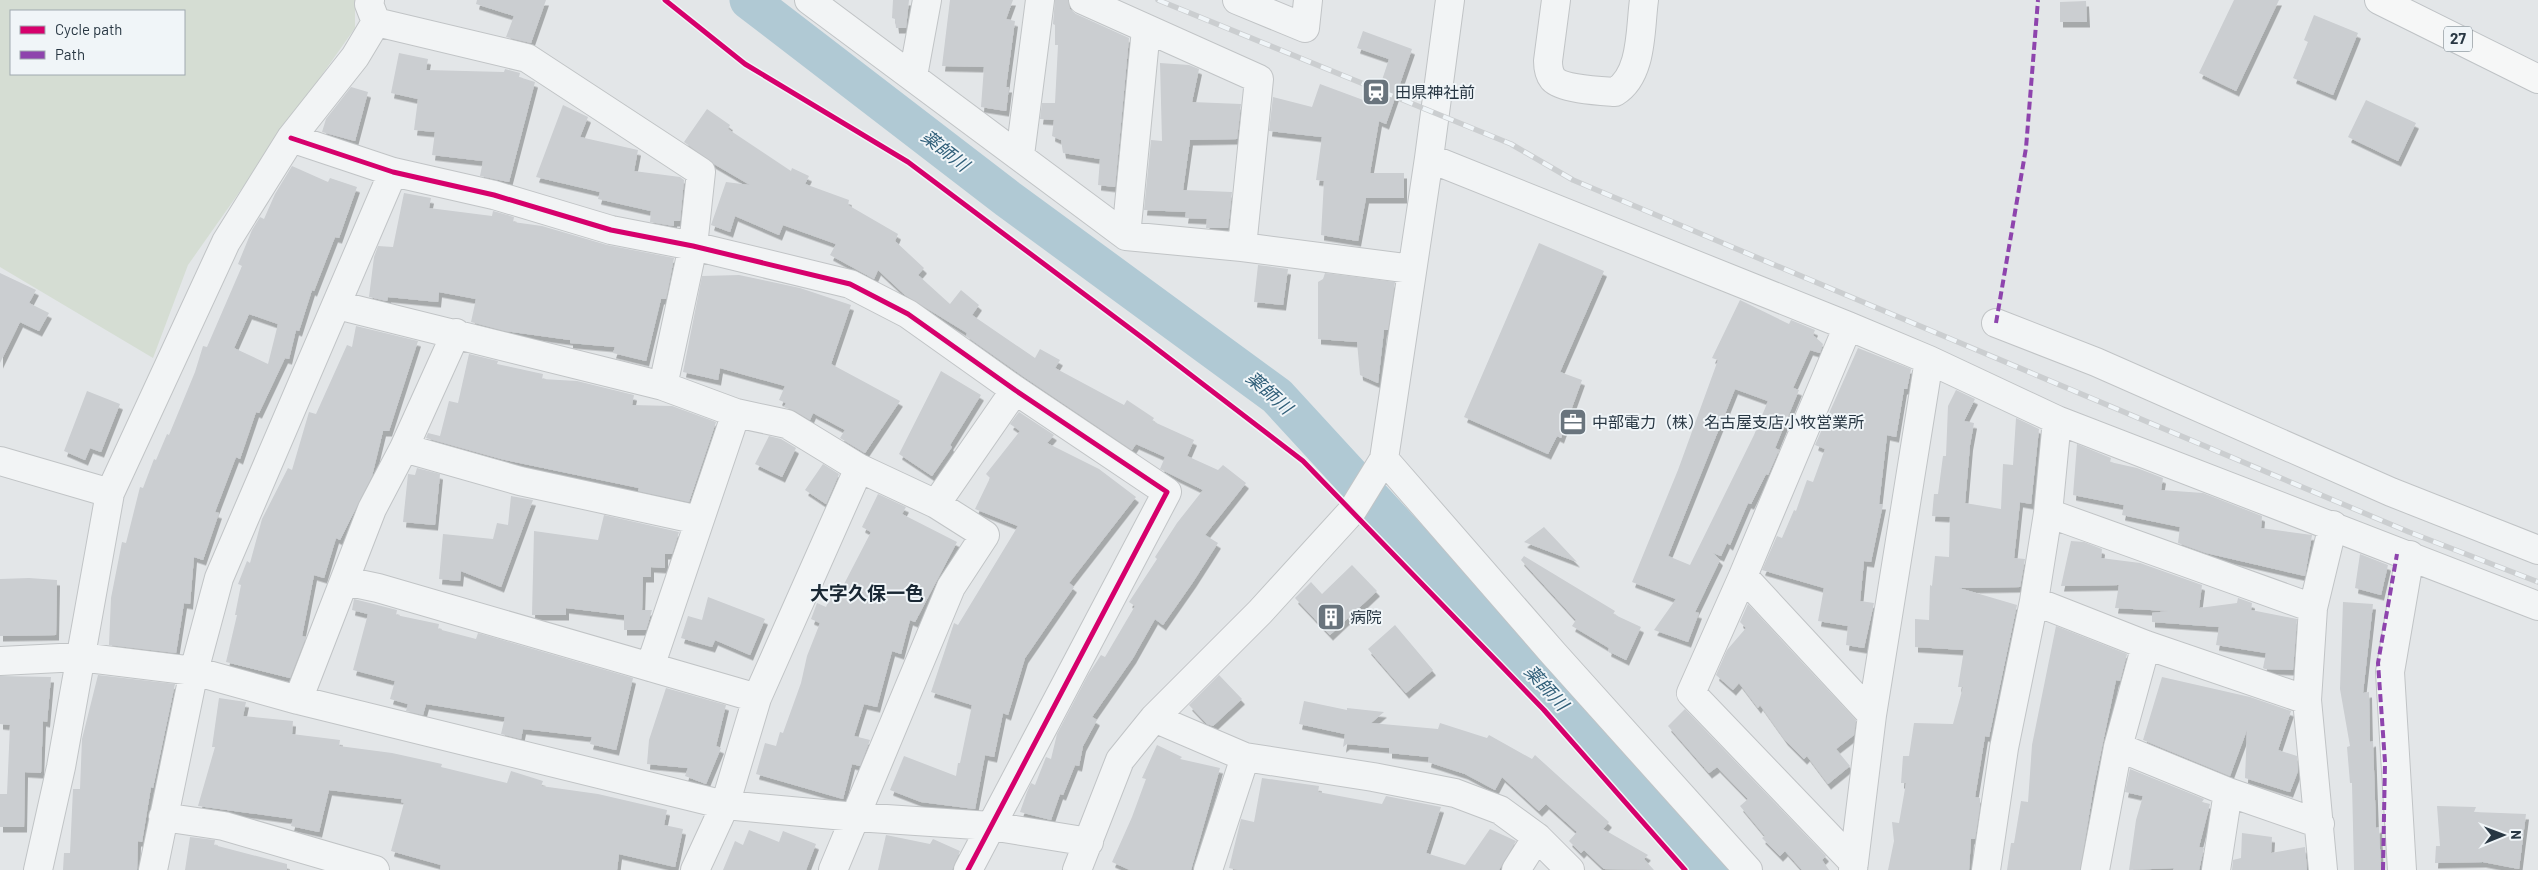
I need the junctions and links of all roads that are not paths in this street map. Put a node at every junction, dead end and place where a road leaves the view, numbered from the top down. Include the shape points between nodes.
1 (809, 0) edge
2 (927, 0) edge
3 (1040, 0) edge
4 (1084, 0) edge
5 (1237, 0) edge
6 (1308, 0) edge
7 (1450, 0) edge
8 (1556, 0) edge
9 (1644, 0) edge
10 (2379, 0) edge
11 (373, 11) edge
12 (1146, 28) junction
13 (913, 76) junction
14 (2538, 79) edge
15 (291, 138) junction
16 (1020, 155) junction
17 (1429, 158) junction
18 (393, 172) junction
19 (1126, 236) junction
20 (693, 246) junction
21 (1242, 247) junction
22 (1412, 269) junction
23 (336, 305) junction
24 (1996, 323) dead end
25 (1848, 326) junction
26 (456, 333) junction
27 (1929, 360) junction
28 (663, 386) junction
29 (1015, 390) junction
30 (736, 413) junction
31 (2057, 420) junction
32 (404, 448) junction
33 (1384, 459) junction
34 (0, 461) edge
35 (859, 468) junction
36 (110, 493) junction
37 (936, 504) junction
38 (2048, 513) junction
39 (699, 520) junction
40 (2333, 526) junction
41 (2538, 550) edge
42 (2410, 555) junction
43 (1743, 576) junction
44 (345, 581) junction
45 (2034, 601) junction
46 (2538, 606) edge
47 (2313, 608) junction
48 (2146, 645) junction
49 (80, 657) junction
50 (0, 661) edge
51 (650, 667) junction
52 (194, 671) junction
53 (757, 698) junction
54 (298, 700) junction
55 (2307, 700) junction
56 (1872, 715) junction
57 (1154, 718) junction
58 (2118, 747) junction
59 (1244, 757) junction
60 (2228, 792) junction
61 (725, 805) junction
62 (163, 817) junction
63 (856, 817) junction
64 (2320, 824) junction
65 (991, 826) junction
66 (1537, 837) junction
67 (1089, 842) junction
68 (1854, 867) edge
69 (38, 870) edge
70 (153, 870) edge
71 (375, 870) edge
72 (695, 870) edge
73 (833, 870) edge
74 (968, 870) edge
75 (1077, 870) edge
76 (1208, 870) edge
77 (1516, 870) edge
78 (1570, 870) edge
79 (1748, 870) edge
80 (1986, 870) edge
81 (2094, 870) edge
82 (2216, 870) edge
83 (2324, 870) edge
84 (2402, 870) edge

1 - 13 street
2 - 13 street
3 - 16 street
4 - 12 street
5 - 6 street via 1305,28
7 - 17 street
8 - 9 street via 1548,61 1553,79 1562,84 1615,92 1629,78 1634,65
10 - 14 main road, 27
11 - 15 street via 355,57
11 - 20 street via 527,58 701,172
12 - 19 street
12 - 21 street via 1259,79
13 - 16 street
15 - 18 street
15 - 36 street via 226,242
16 - 19 street
17 - 22 street
17 - 25 street
18 - 20 street via 494,195 611,230
18 - 23 street
19 - 21 street
20 - 28 street
20 - 29 street via 850,284 908,314
21 - 22 street
22 - 33 street
23 - 26 street
23 - 52 street via 219,578
24 - 41 street via 2096,362 2391,492
25 - 27 street
25 - 43 street
26 - 28 street
26 - 32 street
27 - 31 street
27 - 56 street
28 - 30 street
29 - 37 street
29 - 65 street via 1168,492
30 - 35 street via 787,424
30 - 39 street
31 - 38 street
31 - 40 street
32 - 39 street via 520,481
32 - 44 street via 372,509
33 - 57 street via 1352,510 1260,612
33 - 79 street via 1552,653
34 - 36 street
35 - 37 street
35 - 53 street
36 - 49 street
37 - 63 street via 985,535 951,587
38 - 45 street
38 - 47 street
39 - 51 street
40 - 42 street
40 - 47 street
42 - 46 street
42 - 84 street via 2390,672
43 - 56 street
43 - 68 street via 1691,693
44 - 51 street
44 - 54 street
45 - 48 street
45 - 80 street via 2009,718
47 - 55 street
48 - 55 street
48 - 58 street
49 - 50 street
49 - 52 street
49 - 69 street via 61,767
51 - 53 street
52 - 54 street
52 - 62 street
53 - 61 street
54 - 61 street
55 - 64 street
56 - 68 street
57 - 59 street
57 - 67 street via 1120,760
58 - 60 street
58 - 81 street
59 - 66 street via 1455,793 1500,810
59 - 76 street
60 - 64 street
60 - 82 street
61 - 63 street
61 - 72 street
62 - 70 street
62 - 71 street via 224,826
63 - 65 street
63 - 73 street
64 - 83 street
65 - 67 street
65 - 74 street
66 - 77 street
66 - 78 street
67 - 75 street

